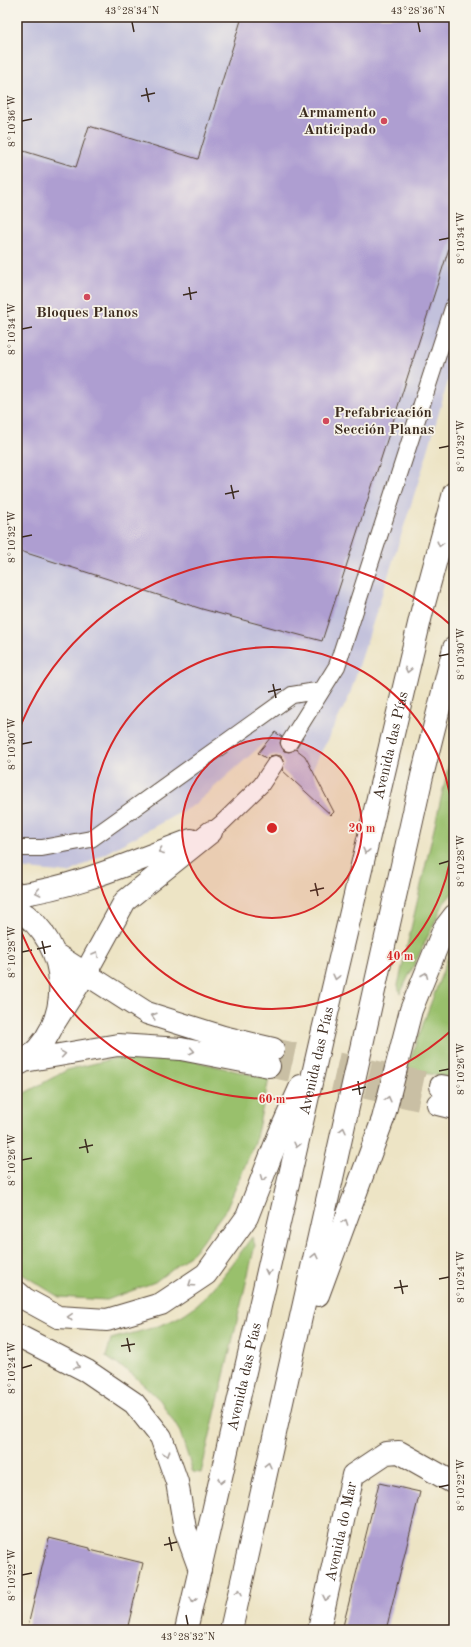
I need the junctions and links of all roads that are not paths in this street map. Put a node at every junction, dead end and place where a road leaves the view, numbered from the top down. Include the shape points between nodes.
1 (454, 305) edge
2 (454, 493) edge
3 (454, 648) edge
4 (322, 690) junction
5 (289, 743) dead end
6 (275, 764) dead end
7 (210, 832) junction
8 (17, 848) edge
9 (17, 895) edge
10 (17, 909) edge
11 (454, 916) edge
12 (55, 954) junction
13 (85, 974) junction
14 (54, 1023) junction
15 (321, 1039) junction
16 (21, 1063) edge
17 (17, 1292) edge
18 (17, 1335) edge
19 (288, 1376) junction
20 (454, 1483) edge
21 (200, 1570) junction
22 (186, 1630) edge
23 (231, 1630) edge
24 (319, 1630) edge

1 - 4 lane via 337,666
2 -> 15 main road, Avenida das Pías via 420,619
19 -> 3 main road
4 - 5 lane
4 - 8 lane via 292,695 91,839 42,848
6 - 7 lane via 261,785
7 -> 9 main road via 111,870 40,892
13 -> 7 main road via 125,901
10 - 12 main road via 41,929
19 -> 11 main road via 383,1119 411,1010 444,929
12 - 13 main road
12 - 14 main road via 60,977 60,1000
13 - 14 main road
16 -> 13 main road via 118,1045 271,1058 223,1037 147,1013
14 - 16 main road via 42,1044
15 -> 17 main road via 247,1217 206,1274 161,1304 107,1320 58,1317
15 -> 21 main road, Avenida das Pías
18 -> 21 main road via 87,1371 134,1403 161,1437 177,1482 185,1529
23 -> 19 main road
20 -> 24 main road, Avenida do Mar via 399,1452 386,1453 353,1475
21 -> 22 main road, Avenida das Pías

